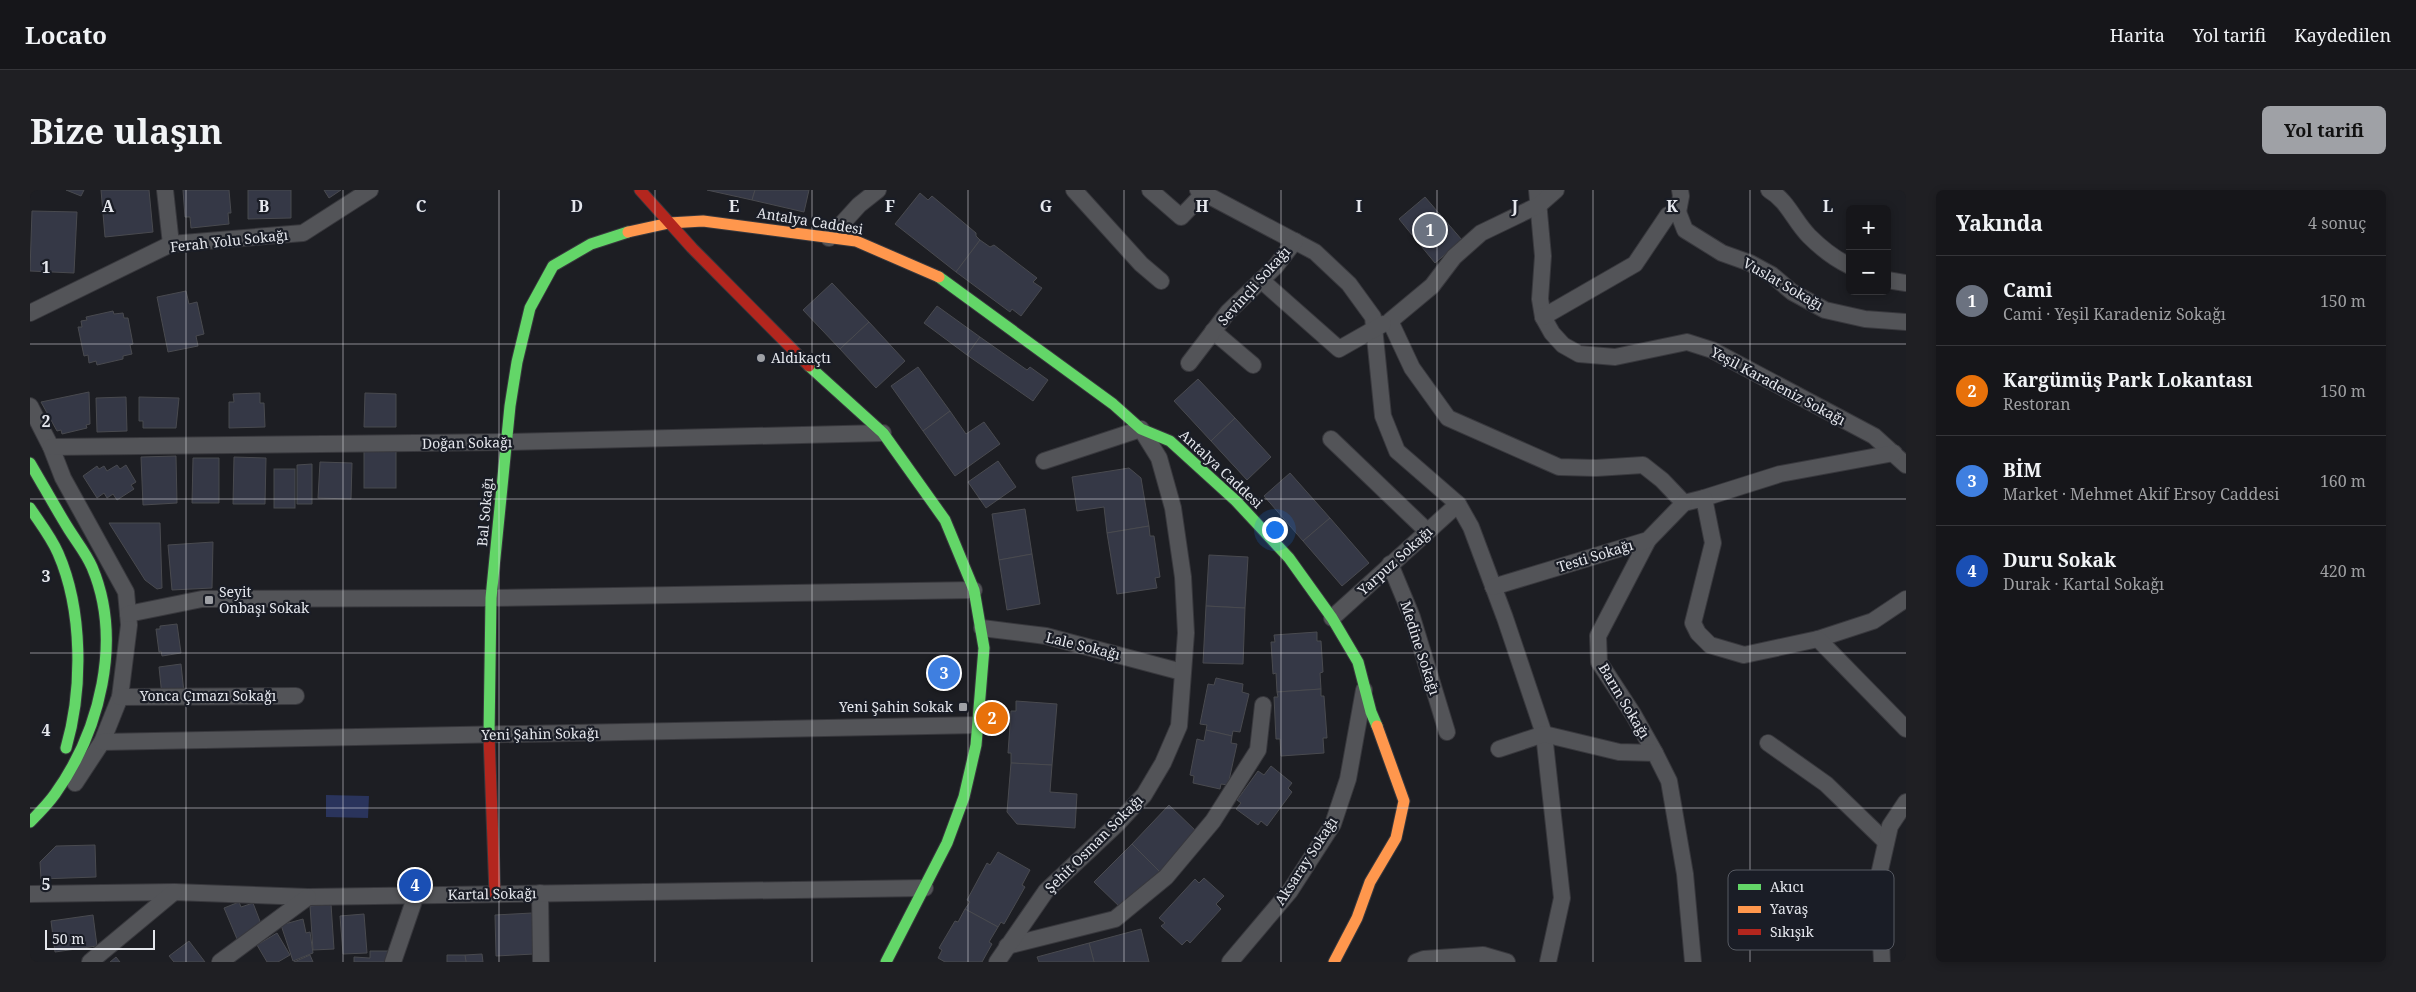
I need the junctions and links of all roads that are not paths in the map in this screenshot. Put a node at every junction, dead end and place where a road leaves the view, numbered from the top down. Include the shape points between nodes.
1 (166, 190) edge
2 (370, 190) edge
3 (640, 190) edge
4 (878, 190) edge
5 (1074, 190) edge
6 (1150, 190) edge
7 (1556, 190) edge
8 (1680, 190) edge
9 (1769, 190) edge
10 (1201, 192) edge
11 (1538, 197) edge
12 (1678, 212) junction
13 (669, 223) junction
14 (829, 238) junction
15 (1295, 241) junction
16 (171, 244) junction
17 (1846, 264) edge
18 (1261, 280) junction
19 (1161, 281) dead end
20 (1891, 281) edge
21 (1906, 283) edge
22 (30, 313) edge
23 (1543, 317) junction
24 (1390, 321) junction
25 (1906, 322) edge
26 (1374, 329) junction
27 (1214, 331) junction
28 (1189, 364) dead end
29 (1253, 365) dead end
30 (30, 406) edge
31 (1141, 429) junction
32 (883, 433) junction
33 (1331, 439) dead end
34 (506, 442) junction
35 (51, 447) junction
36 (1894, 453) junction
37 (1044, 461) dead end
38 (30, 463) edge
39 (1906, 465) edge
40 (1704, 498) junction
41 (1684, 503) junction
42 (1458, 504) junction
43 (30, 507) edge
44 (1428, 531) junction
45 (1648, 540) junction
46 (1390, 564) junction
47 (1493, 586) junction
48 (974, 590) junction
49 (491, 598) junction
50 (1906, 599) edge
51 (128, 614) junction
52 (1332, 618) junction
53 (982, 628) junction
54 (1818, 639) junction
55 (1182, 672) junction
56 (1364, 687) junction
57 (296, 696) dead end
58 (120, 697) junction
59 (1263, 705) dead end
60 (979, 725) junction
61 (1906, 729) edge
62 (1447, 732) dead end
63 (1544, 734) junction
64 (489, 735) junction
65 (102, 742) junction
66 (1768, 743) dead end
67 (1499, 749) dead end
68 (1655, 753) junction
69 (1906, 802) edge
70 (32, 821) edge
71 (1886, 842) junction
72 (1880, 870) edge
73 (925, 888) junction
74 (174, 892) junction
75 (540, 893) junction
76 (30, 894) edge
77 (495, 894) junction
78 (416, 895) junction
79 (308, 897) junction
80 (1007, 946) junction
81 (90, 962) edge
82 (220, 962) edge
83 (393, 962) edge
84 (541, 962) edge
85 (886, 962) edge
86 (997, 962) edge
87 (1230, 962) edge
88 (1334, 962) edge
89 (1416, 962) edge
90 (1507, 962) edge
91 (1548, 962) edge
92 (1693, 962) edge

1 - 16 street
2 - 16 street, Ferah Yolu Sokağı via 303,232
3 - 13 street
4 - 14 street via 859,205
5 - 19 street via 1141,264
6 - 10 street via 1181,217
7 - 11 street
8 - 12 street
9 - 17 street via 1780,197 1809,236
10 - 15 street
11 - 23 street, Yeşil Karadeniz Sokağı
11 - 24 street via 1481,233 1454,257 1432,286
12 - 23 street via 1668,215 1635,264
12 - 25 street, Vuslat Sokağı via 1685,230 1722,252 1772,275 1792,292 1825,310 1865,319
13 - 14 street, Antalya Caddesi via 703,221
13 - 32 street via 798,356
13 - 34 street, Bal Sokağı via 591,244 553,266 530,308 517,362
14 - 31 street, Antalya Caddesi via 856,241 934,274 1113,404
15 - 18 street, Sevinçli Sokağı
15 - 26 street via 1315,252 1349,284 1373,317
16 - 22 street, Ferah Yolu Sokağı
18 - 26 street via 1339,349
18 - 27 street, Sevinçli Sokağı via 1228,312
20 - 21 street
23 - 36 street, Yeşil Karadeniz Sokağı via 1552,333 1579,354 1615,357 1687,342 1712,350 1874,436
24 - 26 street
24 - 41 street via 1412,368 1448,418 1559,467 1643,465
26 - 42 street via 1383,416 1397,452
27 - 28 street, Sevinçli Sokağı
27 - 29 street, Sevinçli Sokağı
30 - 35 street
31 - 37 street
31 - 52 street, Antalya Caddesi via 1170,441 1236,501 1289,558
31 - 55 street, Şehit Osman Sokağı via 1159,458 1172,508 1183,577 1186,633
32 - 34 street, Doğan Sokağı
32 - 48 street via 945,520
33 - 44 street
34 - 35 street, Doğan Sokağı
34 - 49 street, Bal Sokağı
35 - 51 street via 63,478 126,592
36 - 39 street, Yeşil Karadeniz Sokağı
36 - 40 street via 1780,474
38 - 70 street via 93,568 103,600 108,646 89,725 58,790
40 - 41 street
40 - 54 street via 1713,543 1695,610 1693,623 1698,633 1710,645 1744,655
41 - 45 street, Testi Sokağı
42 - 44 street, Yarpuz Sokağı
42 - 47 street via 1471,526
43 - 70 street via 61,560 77,653 77,690 68,744 55,779
44 - 46 street, Yarpuz Sokağı
45 - 47 street, Testi Sokağı
45 - 68 street, Barın Sokağı via 1598,636 1598,645 1599,662 1634,714
46 - 52 street, Yarpuz Sokağı
46 - 62 street, Medine Sokağı via 1412,617
47 - 63 street
48 - 49 street
48 - 53 street
49 - 51 street via 202,599
49 - 64 street, Bal Sokağı
50 - 54 street via 1873,621
51 - 58 street
52 - 56 street, Antalya Caddesi via 1358,662
53 - 55 street, Lale Sokağı via 1046,636
53 - 60 street via 984,648
54 - 61 street
55 - 80 street, Şehit Osman Sokağı via 1180,726 1163,764 1144,795 1046,891
56 - 87 street, Aksaray Sokağı via 1348,779 1333,824 1290,891
56 - 88 street, Antalya Caddesi via 1404,801 1396,838 1370,882 1357,918
57 - 58 street, Yonca Çımazı Sokağı
58 - 65 street
59 - 80 street via 1258,750 1213,821 1166,877 1115,919
60 - 64 street, Yeni Şahin Sokağı
60 - 73 street via 964,797
63 - 67 street
63 - 68 street, Barın Sokağı via 1618,752
63 - 91 street via 1562,898
64 - 65 street, Yeni Şahin Sokağı
64 - 77 street, Bal Sokağı
65 - 70 street via 60,805
66 - 71 street via 1826,784
68 - 92 street, Barın Sokağı via 1669,781 1685,874
69 - 71 street via 1890,826
71 - 72 street
73 - 75 street, Kartal Sokağı
73 - 85 street
74 - 76 street, Kartal Sokağı
74 - 79 street, Kartal Sokağı
74 - 81 street
75 - 77 street, Kartal Sokağı
75 - 84 street
77 - 78 street, Kartal Sokağı
78 - 79 street, Kartal Sokağı
78 - 83 street
79 - 82 street
80 - 86 street, Şehit Osman Sokağı
89 - 90 street via 1484,955

